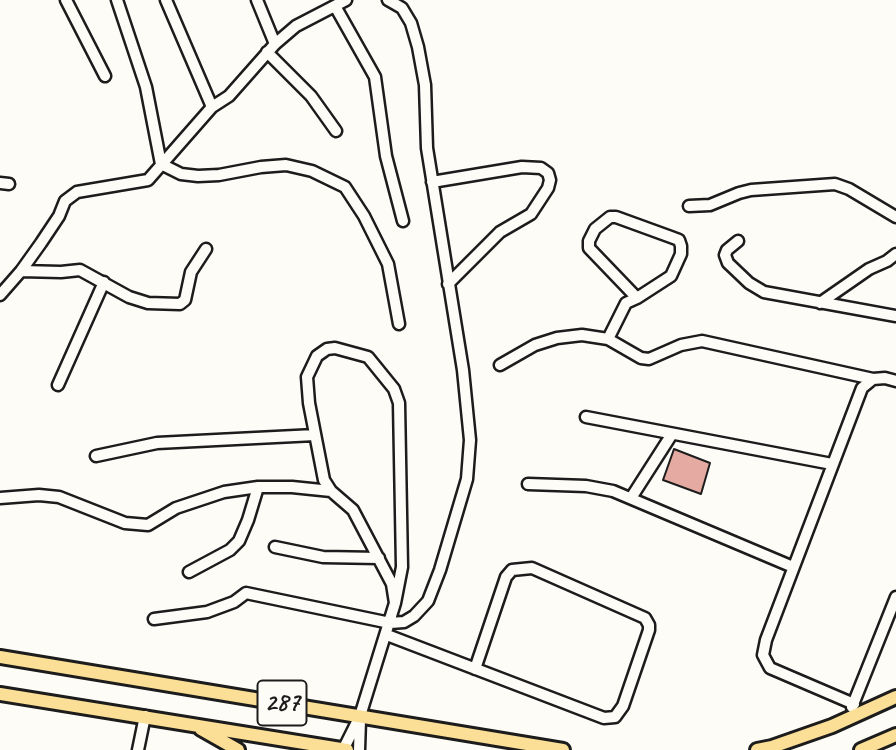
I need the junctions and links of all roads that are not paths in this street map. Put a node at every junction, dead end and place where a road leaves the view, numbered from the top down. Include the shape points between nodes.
1 (66, 0) edge
2 (117, 0) edge
3 (166, 0) edge
4 (257, 0) edge
5 (346, 0) edge
6 (388, 0) edge
7 (335, 6) junction
8 (271, 48) junction
9 (105, 76) dead end
10 (212, 107) junction
11 (336, 131) dead end
12 (161, 164) junction
13 (432, 182) junction
14 (689, 206) dead end
15 (896, 218) edge
16 (403, 221) dead end
17 (738, 240) dead end
18 (206, 249) dead end
19 (896, 254) edge
20 (21, 271) junction
21 (104, 282) junction
22 (448, 284) junction
23 (0, 295) edge
24 (637, 298) junction
25 (820, 303) junction
26 (896, 316) edge
27 (399, 324) dead end
28 (608, 339) junction
29 (500, 365) dead end
30 (873, 379) junction
31 (896, 381) edge
32 (58, 385) dead end
33 (586, 417) dead end
34 (673, 434) junction
35 (315, 435) junction
36 (96, 456) dead end
37 (832, 464) junction
38 (528, 484) dead end
39 (258, 488) junction
40 (331, 491) junction
41 (0, 498) edge
42 (631, 498) junction
43 (275, 547) dead end
44 (379, 558) junction
45 (793, 568) junction
46 (189, 572) dead end
47 (896, 597) edge
48 (395, 603) junction
49 (154, 619) dead end
50 (390, 623) junction
51 (387, 635) junction
52 (0, 657) edge
53 (475, 669) junction
54 (0, 694) edge
55 (896, 697) edge
56 (854, 704) junction
57 (145, 716) junction
58 (360, 716) junction
59 (848, 719) junction
60 (191, 724) junction
61 (896, 735) edge
62 (138, 750) edge
63 (238, 750) edge
64 (344, 750) edge
65 (359, 750) edge
66 (563, 750) edge
67 (757, 750) edge
68 (861, 750) edge

1 - 9 street
2 - 12 street via 146,87
3 - 10 street
4 - 8 street
5 - 7 street
6 - 13 street via 402,8 418,47
7 - 8 street via 296,26
7 - 16 street via 375,77 386,156
8 - 10 street via 229,96
8 - 11 street
10 - 12 street
12 - 20 street via 143,182 77,192 65,201
12 - 27 street via 198,176 286,165 345,187 388,264
13 - 22 street
13 - 22 street via 522,167 541,169 550,180 531,214 500,232
14 - 15 street via 710,205 751,190 835,184
17 - 25 street via 724,255 749,283 764,292
18 - 21 street via 191,272 180,304 148,303
19 - 25 street
20 - 21 street via 80,270
20 - 23 street
21 - 32 street
22 - 50 street via 470,440 467,479 428,600 404,622
24 - 24 street via 671,276 681,246 679,240 610,217 596,229 589,248
24 - 28 street via 626,303
25 - 26 street
28 - 29 street via 557,338
28 - 30 street via 641,358 702,341
30 - 31 street
30 - 37 street via 862,388
33 - 34 street
34 - 37 street
34 - 42 street
35 - 36 street via 157,443
35 - 40 street via 324,480
35 - 48 street via 307,377 317,356 335,348 369,357 399,403 402,566
37 - 45 street
38 - 42 street via 586,486
39 - 40 street
39 - 41 street via 197,499 148,525 125,523 59,497
39 - 46 street via 239,541
40 - 44 street via 353,510
42 - 45 street
43 - 44 street via 323,557
44 - 48 street via 392,583
45 - 56 street via 766,639 765,663
47 - 56 street
48 - 50 street
49 - 50 street via 207,612 246,593
50 - 51 street
51 - 53 street
51 - 58 street
52 - 58 main road, 287
53 - 53 street via 512,570 532,568 645,618 649,625 623,706 615,717 604,718
54 - 57 main road, 287
55 - 59 main road
56 - 59 street
57 - 60 main road, 287
57 - 62 street
58 - 64 street
58 - 65 street
58 - 66 main road, 287
59 - 67 main road
60 - 63 main road
60 - 64 main road, 287
61 - 68 main road

